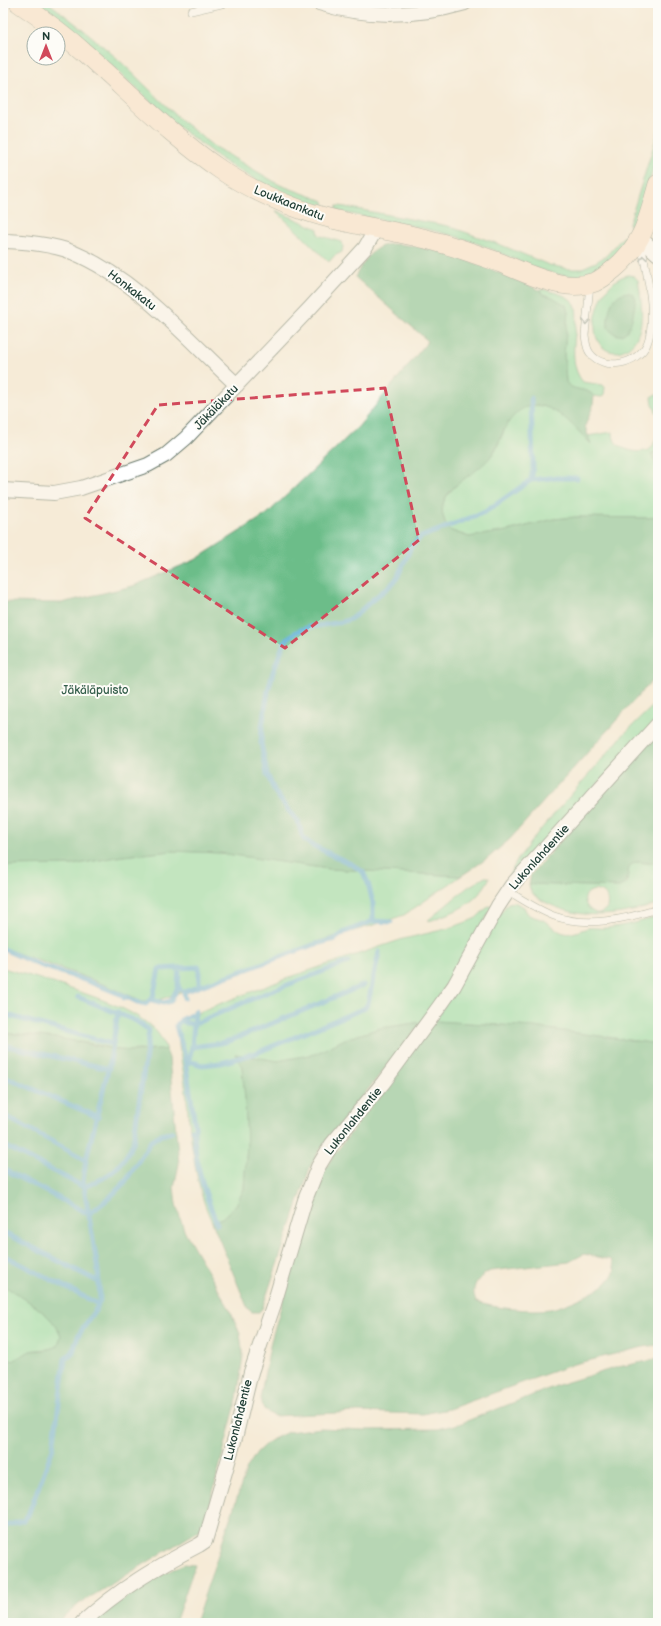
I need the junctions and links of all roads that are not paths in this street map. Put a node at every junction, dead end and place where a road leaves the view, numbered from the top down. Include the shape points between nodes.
1 (19, 3) edge
2 (226, 3) edge
3 (319, 3) edge
4 (465, 3) edge
5 (191, 11) dead end
6 (658, 184) edge
7 (376, 229) junction
8 (640, 238) junction
9 (3, 241) edge
10 (658, 254) edge
11 (590, 283) junction
12 (237, 385) junction
13 (3, 490) edge
14 (658, 724) edge
15 (508, 891) junction
16 (658, 909) edge
17 (82, 1623) edge

1 - 7 street, Loukkaankatu via 86,54 167,128 222,171 295,208
2 - 5 lane
3 - 4 street via 355,12 381,14 428,11
6 - 8 street
7 - 11 street, Loukkaankatu via 469,251 552,282 571,285
7 - 12 street, Jäkäläkatu via 365,248
8 - 10 street
8 - 11 street via 631,254 617,267 603,278
11 -> 8 lane via 585,335 590,353 598,360 609,363 621,363 636,357 647,343 651,317
9 - 12 street, Honkakatu via 62,248 92,262 131,287 156,308
12 - 13 street, Jäkäläkatu via 186,438 166,455 148,465 64,492
14 - 15 street, Lukonlahdentie
15 - 16 lane via 553,916 579,921 605,921
15 - 17 street, Lukonlahdentie via 454,986 383,1083 332,1144 312,1180 251,1372 241,1417 206,1538 199,1545 139,1578

